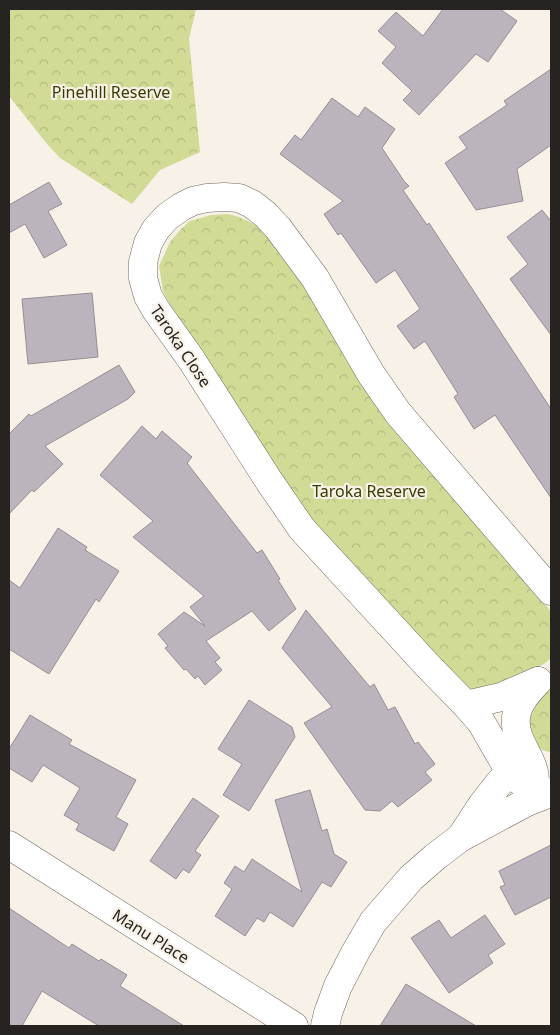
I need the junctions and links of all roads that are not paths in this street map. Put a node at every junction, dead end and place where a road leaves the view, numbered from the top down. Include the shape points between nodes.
1 (551, 591) edge
2 (545, 677) edge
3 (466, 705) junction
4 (537, 782) edge
5 (9, 845) edge
6 (294, 1026) edge
7 (325, 1026) edge

1 - 3 street, Taroka Close via 398,413 371,374 315,278 266,215 239,198 224,197 193,201 167,217 148,243 143,262 143,278 156,310 302,529
2 - 3 street via 501,697
2 - 4 street via 526,694 516,716 516,726
3 - 4 street, Taroka Close
4 - 7 street via 435,856 411,878 373,922 338,986
5 - 6 street, Manu Place

